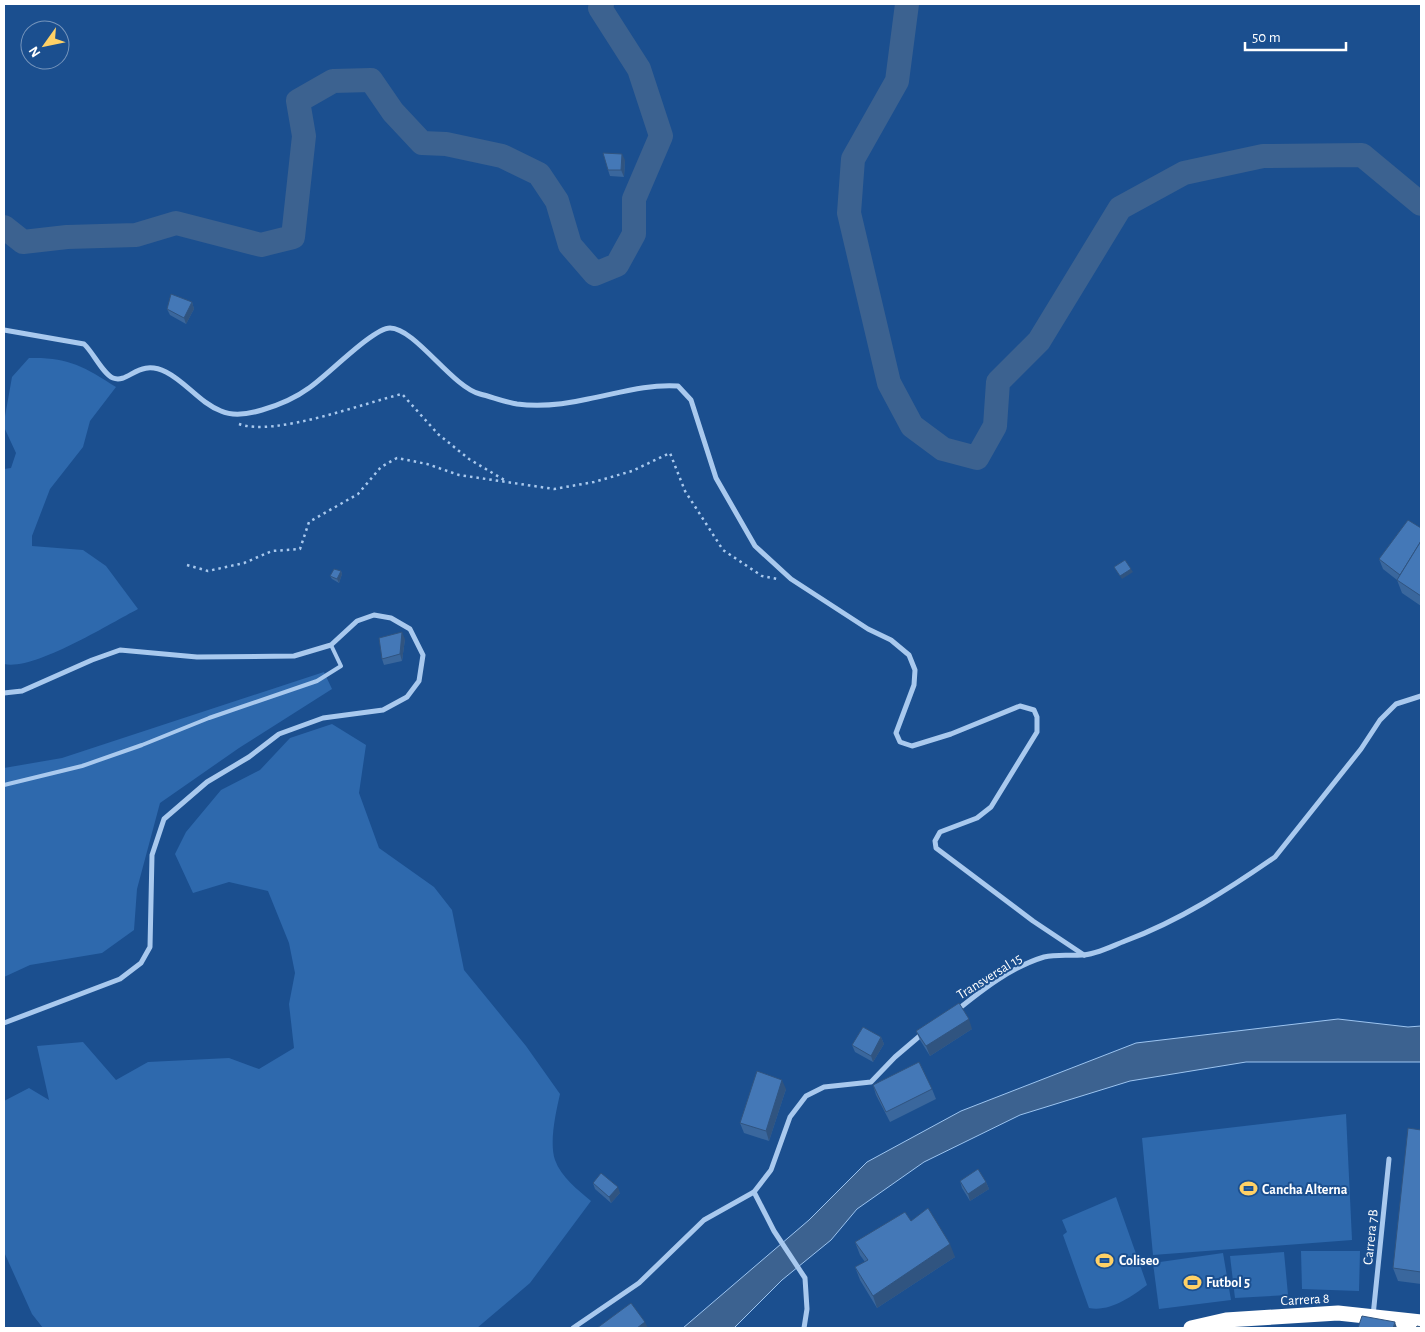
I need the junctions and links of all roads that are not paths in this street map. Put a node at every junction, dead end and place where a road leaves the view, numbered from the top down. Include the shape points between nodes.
1 (4, 330) edge
2 (331, 645) junction
3 (4, 694) edge
4 (1421, 696) edge
5 (4, 784) edge
6 (1084, 955) junction
7 (950, 1015) edge
8 (4, 1023) edge
9 (927, 1031) edge
10 (1389, 1159) dead end
11 (754, 1192) junction
12 (1373, 1317) junction
13 (1421, 1322) edge
14 (572, 1328) edge
15 (804, 1328) edge
16 (1192, 1328) edge

1 - 6 street via 84,344 114,378 119,379 148,366 158,368 221,412 245,415 283,404 341,363 370,336 391,328 406,335 476,393 517,404 560,404 659,385 678,386 691,400 716,478 755,546 792,579 868,629 891,640 909,655 915,670 914,685 896,733 900,742 912,746 936,739 1020,706 1034,710 1037,732 991,807 977,818 940,832 935,841 936,848
2 - 3 street via 294,656 197,657 120,650 22,691
2 - 5 lane via 341,666 317,681 82,766
2 - 8 street via 357,621 374,615 391,618 410,629 423,655 419,681 407,697 383,710 323,718 279,734 249,758 206,782 164,819 152,855 150,947 141,962 120,979
4 - 6 street, Transversal 15 via 1396,704 1380,720 1275,858 1178,918
6 - 7 street, Transversal 15 via 1061,954 1029,963 989,986
9 - 11 street via 871,1082 824,1088 806,1096 790,1117 772,1170
10 - 12 street, Carrera 7B
11 - 14 street via 704,1220 639,1283
11 - 15 street via 774,1231 805,1278 807,1309
12 - 13 highway, Carrera 8
12 - 16 highway, Carrera 8 via 1338,1313 1274,1320 1226,1320

